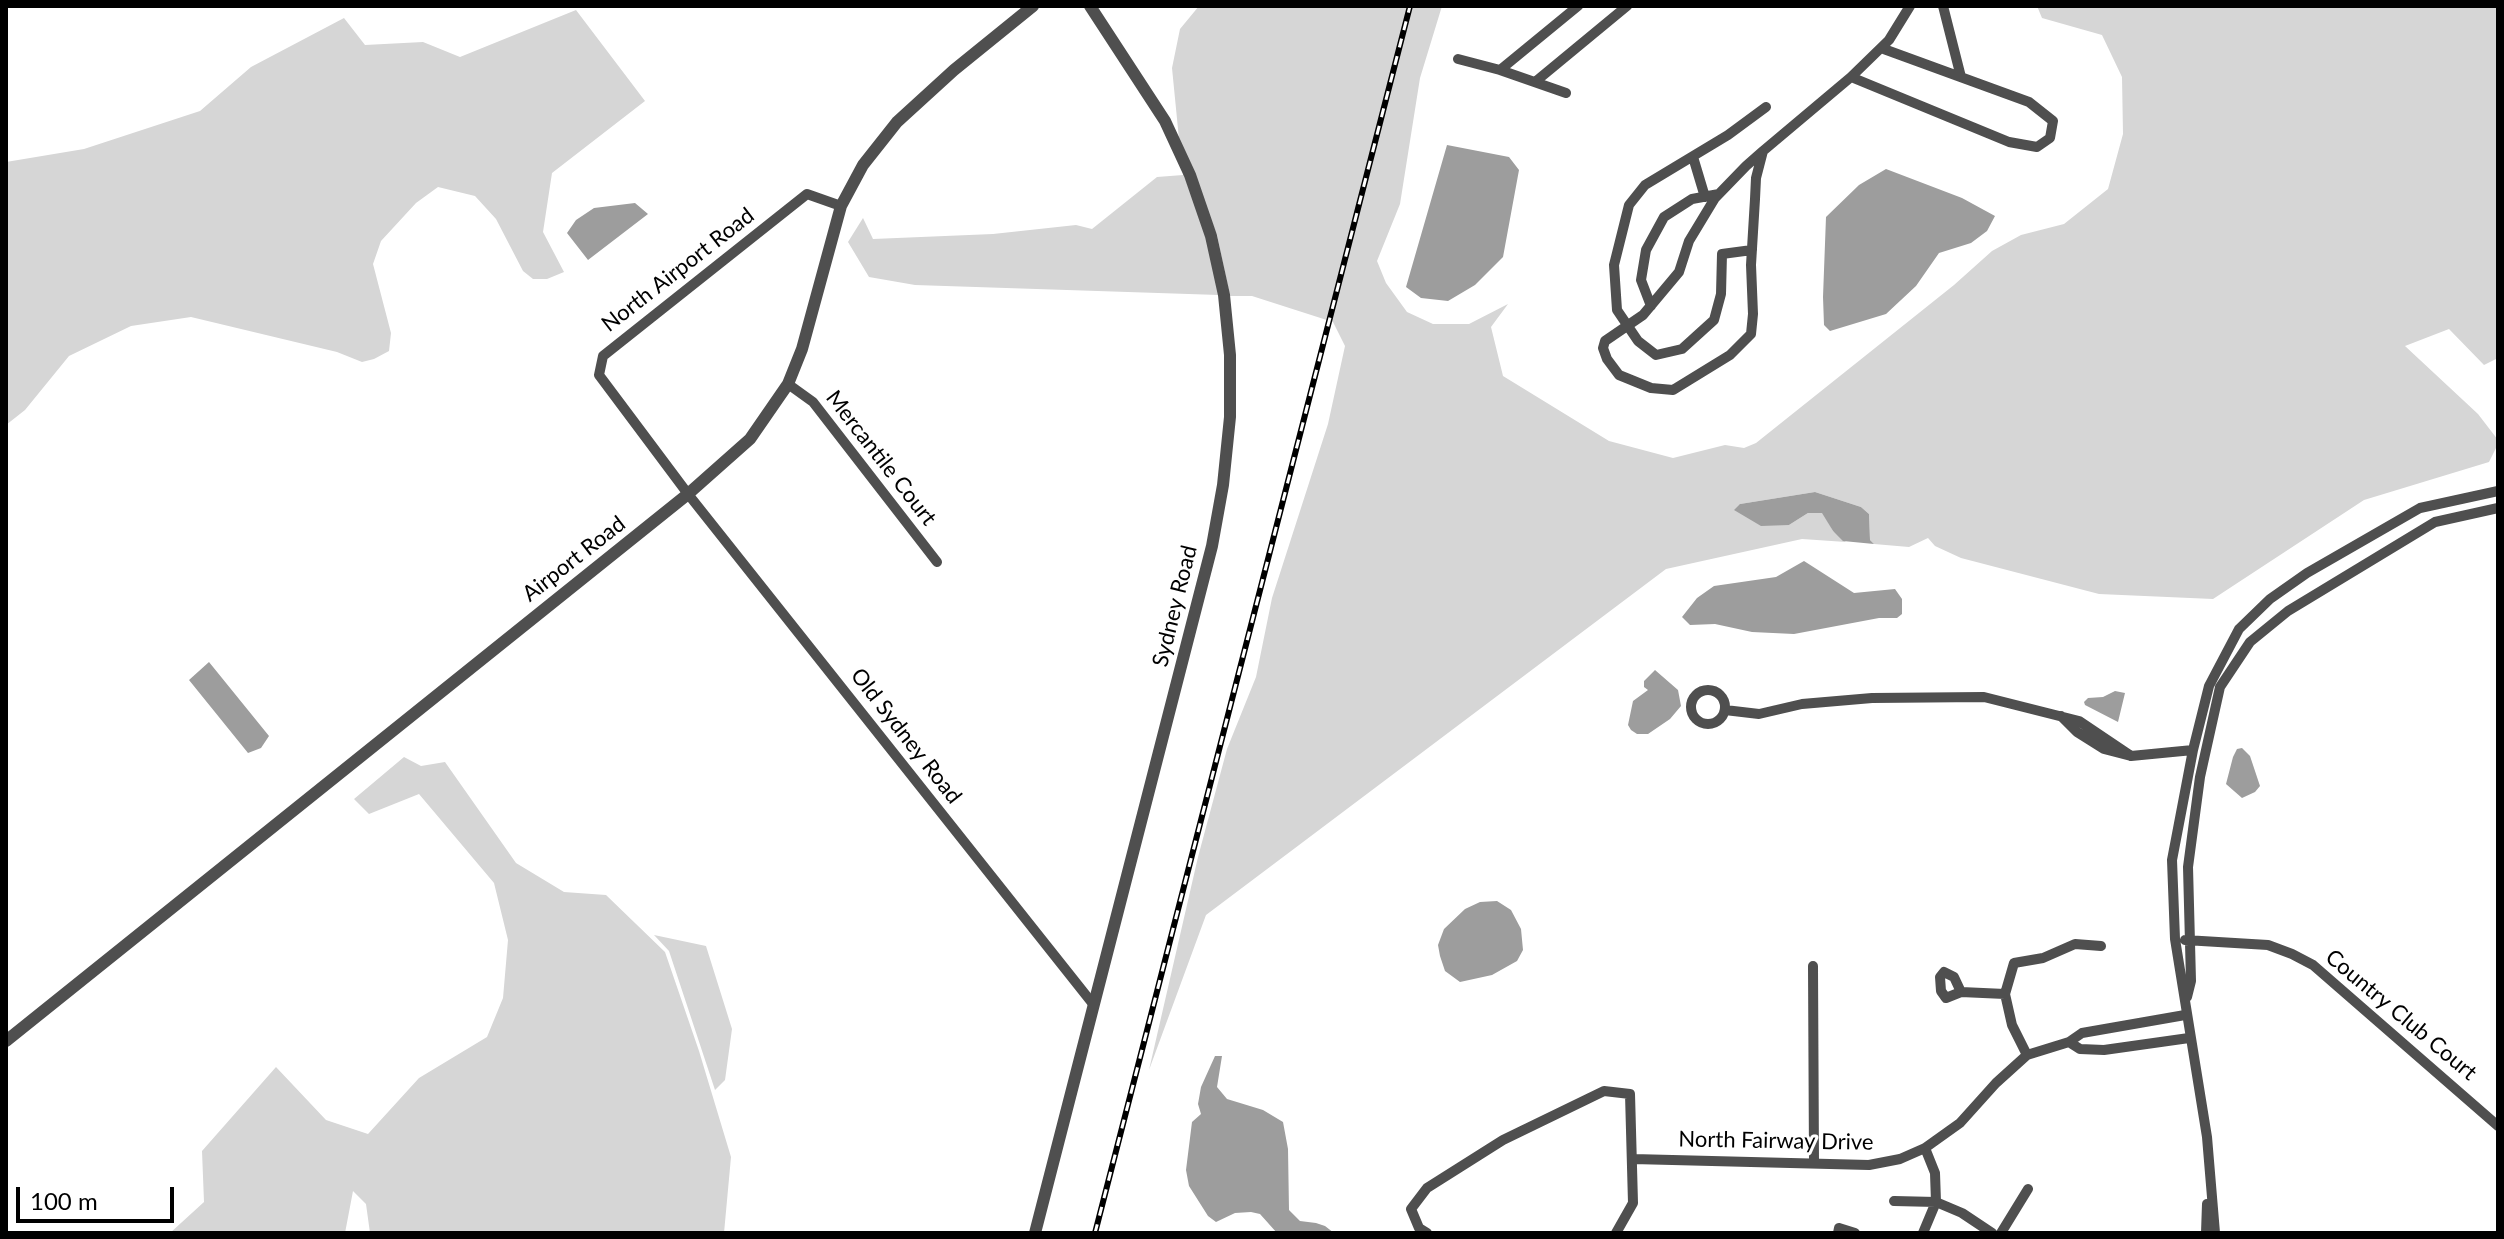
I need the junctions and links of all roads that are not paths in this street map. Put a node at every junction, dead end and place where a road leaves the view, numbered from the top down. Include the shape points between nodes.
1 (1033, 6) edge
2 (1090, 6) edge
3 (1578, 6) edge
4 (1627, 6) edge
5 (1910, 6) edge
6 (1943, 6) edge
7 (1881, 48) junction
8 (1458, 59) dead end
9 (1500, 70) junction
10 (1851, 77) junction
11 (1961, 77) junction
12 (1535, 82) junction
13 (1566, 93) dead end
14 (1766, 107) dead end
15 (1763, 151) junction
16 (1693, 157) junction
17 (1719, 194) junction
18 (1705, 197) junction
19 (841, 206) junction
20 (1752, 250) junction
21 (1651, 306) junction
22 (1627, 327) junction
23 (788, 384) junction
24 (2498, 491) edge
25 (688, 494) junction
26 (2498, 508) edge
27 (937, 562) dead end
28 (1725, 710) dead end
29 (2193, 750) junction
30 (2175, 939) junction
31 (2188, 940) junction
32 (2101, 946) dead end
33 (1813, 966) dead end
34 (1961, 992) dead end
35 (2005, 994) junction
36 (1093, 1004) junction
37 (2186, 1011) junction
38 (2189, 1038) junction
39 (6, 1041) edge
40 (2069, 1042) junction
41 (2027, 1055) junction
42 (2498, 1126) edge
43 (1925, 1148) junction
44 (1633, 1159) junction
45 (1814, 1163) junction
46 (2209, 1178) junction
47 (2028, 1189) dead end
48 (1894, 1201) dead end
49 (1936, 1202) junction
50 (1423, 1230) edge
51 (1035, 1233) edge
52 (1616, 1233) edge
53 (1838, 1233) edge
54 (1855, 1233) edge
55 (1923, 1233) edge
56 (1992, 1233) edge
57 (2001, 1233) edge
58 (2206, 1233) edge
59 (2215, 1233) edge

1 - 19 street, Airport Road via 897,122 863,165
2 - 36 street, Sydney Road via 1165,121 1190,175 1211,236 1230,355 1229,431 1212,544
3 - 9 street
4 - 12 street
5 - 7 street
6 - 11 street
7 - 10 street
7 - 11 street
8 - 9 street
9 - 12 street
10 - 11 street via 2009,142 2037,147 2050,138 2053,121 2029,102
10 - 15 street
12 - 13 street
14 - 16 street
15 - 17 street
15 - 20 street
16 - 18 street
16 - 22 street via 1645,185 1629,205 1614,265 1617,310
17 - 18 street
17 - 21 street via 1689,241 1679,272
18 - 21 street via 1664,217 1646,250 1641,280
19 - 23 street, Airport Road
19 - 25 street, North Airport Road via 807,194 603,356 599,375
20 - 22 street via 1722,254 1714,320 1682,349 1656,355
20 - 22 street via 1751,334 1705,372 1673,390 1619,375 1603,348
21 - 22 street
23 - 25 street, Airport Road via 750,439
23 - 27 street, Mercantile Court via 813,402
24 - 29 street via 2420,508 2270,599 2239,629 2218,665
25 - 36 street, Old Sydney Road
25 - 39 street, Airport Road
26 - 31 street via 2435,522 2288,611 2250,642 2220,687 2200,777 2188,867
28 - 29 street via 1759,714 1872,698 1984,697 2079,721 2131,756
29 - 30 street via 2172,860
30 - 31 street, Country Club Court
30 - 37 street
31 - 37 street via 2191,981
31 - 42 street, Country Club Court via 2268,945 2313,965
32 - 35 street via 2075,944 2014,963
33 - 45 street
34 - 35 street
35 - 41 street
36 - 51 street, Sydney Road
37 - 38 street
37 - 40 street, North Fairway Drive via 2082,1033
38 - 40 street, North Fairway Drive via 2104,1050 2080,1049
38 - 46 street
40 - 41 street, North Fairway Drive
41 - 43 street, North Fairway Drive via 1960,1123
43 - 45 street, North Fairway Drive via 1869,1165
43 - 49 street via 1935,1173
44 - 45 street, North Fairway Drive
44 - 50 street via 1630,1094 1604,1091 1503,1140 1427,1188 1411,1209
44 - 52 street via 1633,1203
46 - 58 street
46 - 59 street
47 - 57 street
48 - 49 street
49 - 55 street
49 - 56 street
53 - 54 street via 1839,1228

